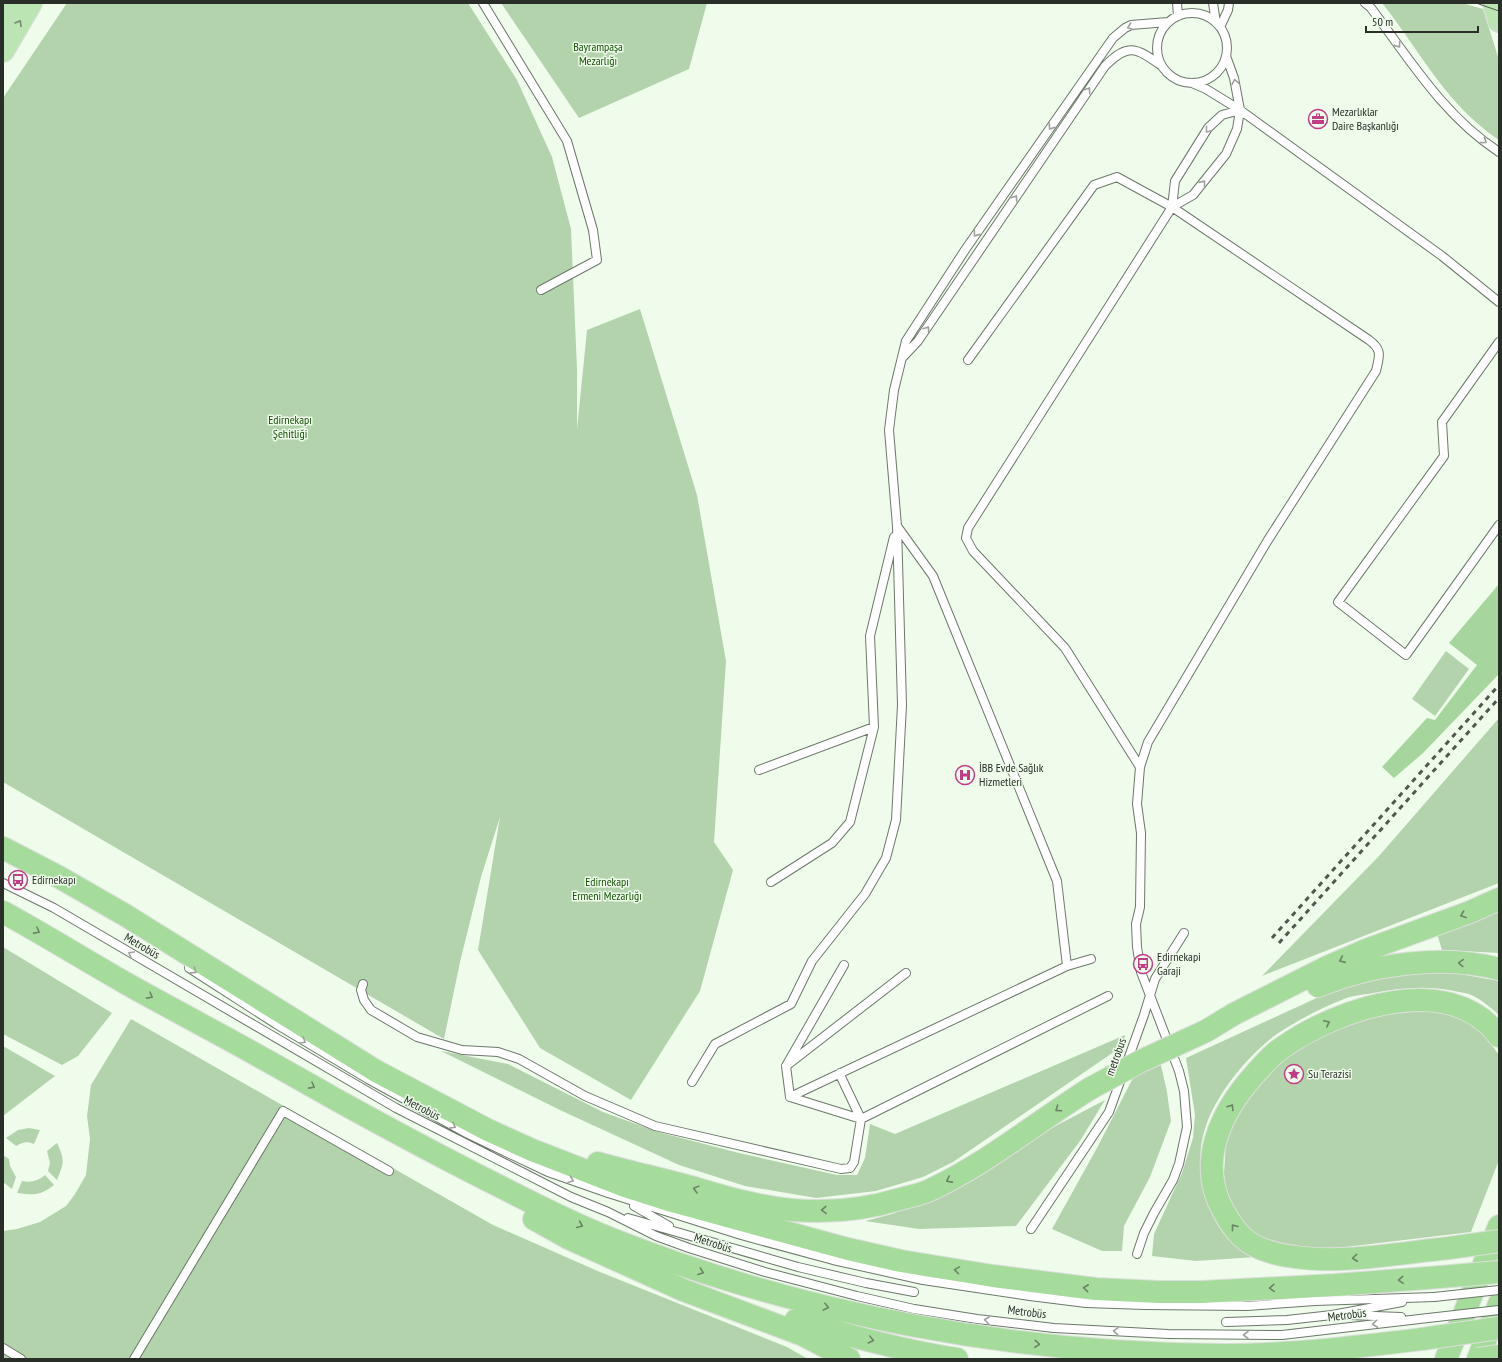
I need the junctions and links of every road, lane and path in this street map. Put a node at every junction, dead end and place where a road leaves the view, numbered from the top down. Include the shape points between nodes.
1 (16, 3) edge
2 (32, 3) edge
3 (483, 3) edge
4 (1177, 3) edge
5 (1213, 3) edge
6 (1229, 3) edge
7 (1365, 3) edge
8 (1494, 3) edge
9 (1178, 16) junction
10 (3, 17) edge
11 (1499, 21) edge
12 (1168, 22) junction
13 (1218, 25) junction
14 (4, 47) edge
15 (1226, 56) junction
16 (1162, 66) junction
17 (1192, 83) junction
18 (1240, 110) junction
19 (1499, 152) edge
20 (1172, 207) junction
21 (541, 290) dead end
22 (1499, 302) edge
23 (1499, 342) edge
24 (902, 358) junction
25 (968, 360) dead end
26 (1499, 524) edge
27 (897, 526) junction
28 (874, 727) junction
29 (1140, 767) junction
30 (760, 770) dead end
31 (3, 848) edge
32 (771, 882) dead end
33 (3, 883) edge
34 (1499, 899) edge
35 (3, 912) edge
36 (1184, 933) dead end
37 (1091, 959) dead end
38 (184, 964) dead end
39 (844, 965) dead end
40 (1067, 966) junction
41 (1499, 969) edge
42 (906, 973) dead end
43 (363, 984) dead end
44 (1150, 994) junction
45 (1108, 996) dead end
46 (1206, 1031) junction
47 (1499, 1036) edge
48 (786, 1066) junction
49 (840, 1073) junction
50 (692, 1082) dead end
51 (790, 1096) junction
52 (862, 1119) junction
53 (532, 1150) junction
54 (389, 1171) dead end
55 (482, 1178) junction
56 (608, 1193) junction
57 (608, 1212) junction
58 (1499, 1226) edge
59 (1031, 1229) dead end
60 (678, 1232) junction
61 (1499, 1241) edge
62 (1137, 1254) dead end
63 (620, 1261) junction
64 (1499, 1272) edge
65 (1437, 1287) junction
66 (1499, 1290) edge
67 (914, 1292) dead end
68 (1499, 1304) edge
69 (1499, 1310) edge
70 (1332, 1315) junction
71 (1428, 1318) junction
72 (1226, 1322) dead end
73 (1499, 1328) edge
74 (3, 1348) edge
75 (1499, 1356) edge
76 (21, 1359) edge
77 (134, 1359) edge
78 (849, 1359) edge
79 (957, 1359) edge
80 (1446, 1359) edge
81 (1478, 1359) edge

1 - 10 main road
14 -> 2 main road
3 - 21 lane via 567,141 593,230 597,260
4 - 9 lane
5 - 13 lane
6 - 13 lane via 1228,10
7 -> 19 lane via 1443,104 1463,125
8 - 11 main road
9 - 12 lane
9 - 13 lane via 1188,13 1200,14
12 - 16 lane via 1157,42
12 -> 24 lane via 1131,25 1113,38 965,250 906,341
13 - 15 lane via 1224,34
15 - 17 lane via 1214,74
18 -> 15 lane via 1234,78
16 - 17 lane via 1170,75
24 -> 16 lane via 918,341 1104,66 1115,55 1131,50 1144,54
17 - 18 lane
20 -> 18 lane via 1193,195 1226,154 1237,129
18 -> 20 lane via 1222,115 1208,128 1175,181
18 - 22 lane via 1442,256
20 - 25 lane via 1117,177 1094,185
20 - 29 lane via 968,528 966,538 973,551 1065,648
20 - 29 lane via 1370,340 1377,346 1380,355 1376,371 1268,540 1148,742
23 - 26 lane via 1442,422 1444,456 1338,602 1406,655
24 - 27 lane via 894,390 889,430
27 - 28 lane via 870,636
27 - 40 lane via 933,576 1057,881
27 - 50 lane via 902,705 896,820 886,858 865,894 812,961 791,1004 715,1044
28 - 30 lane
28 - 32 lane via 850,822 832,843
29 - 44 lane via 1137,804 1141,832 1137,947 1141,972
31 - 53 highway via 125,914 376,1071 488,1130
57 -> 33 lane, Metrobüs via 571,1197 396,1108 54,908
34 -> 46 highway via 1327,967
35 -> 55 highway via 124,982
36 - 44 lane, metrobus via 1155,979
37 - 40 lane
38 -> 56 lane, Metrobüs via 276,1024 462,1131 548,1172
39 - 48 lane
40 - 49 lane
41 -> 46 highway via 1470,963 1400,964 1372,968 1336,978 1234,1023
42 - 48 lane
43 - 52 lane via 364,1000 371,1010 417,1037 462,1050 498,1052 519,1059 585,1096 655,1126 841,1169 850,1168 854,1162
44 - 59 lane, metrobus via 1109,1112
44 - 62 lane via 1179,1071 1184,1091 1187,1127 1173,1180 1144,1233
45 - 52 lane
46 -> 53 highway, bridge via 1140,1061 1090,1088 977,1165 942,1184 896,1200 858,1208 793,1210 734,1200 597,1163
61 -> 47 highway, bridge via 1347,1258 1294,1257 1267,1251 1247,1242 1234,1228 1218,1202 1212,1181 1212,1156 1218,1131 1229,1108 1247,1083 1283,1047 1331,1022 1369,1006 1405,1001 1444,1003 1466,1010 1481,1019
48 - 51 lane
49 - 51 lane
49 - 52 lane
51 - 52 lane
65 -> 53 highway via 1335,1285 1159,1292 1096,1289 1035,1282 901,1261 848,1249 665,1199
54 - 77 lane via 283,1111
55 - 63 highway via 506,1201 534,1219 568,1238
55 -> 73 highway, bridge via 612,1239 720,1278 847,1312 936,1330 1034,1344 1224,1355 1310,1352
56 - 60 lane via 644,1210
56 - 65 lane, Metrobüs via 833,1260 923,1280 1030,1296 1123,1304 1247,1306
57 - 60 lane
71 -> 57 lane, Metrobüs via 1282,1335 1135,1333 1054,1328 977,1319 857,1296 765,1272 656,1236
58 - 80 highway
60 - 67 lane via 798,1267
63 - 78 highway via 683,1290 804,1335
63 -> 79 highway via 797,1320 905,1349
64 - 65 highway, bridge
65 - 66 lane, Metrobüs, bridge
65 - 70 lane
68 - 81 highway
69 - 71 lane, Metrobüs, bridge
70 - 71 lane
70 - 72 lane via 1287,1320
74 - 76 lane
75 - 81 highway, bridge

